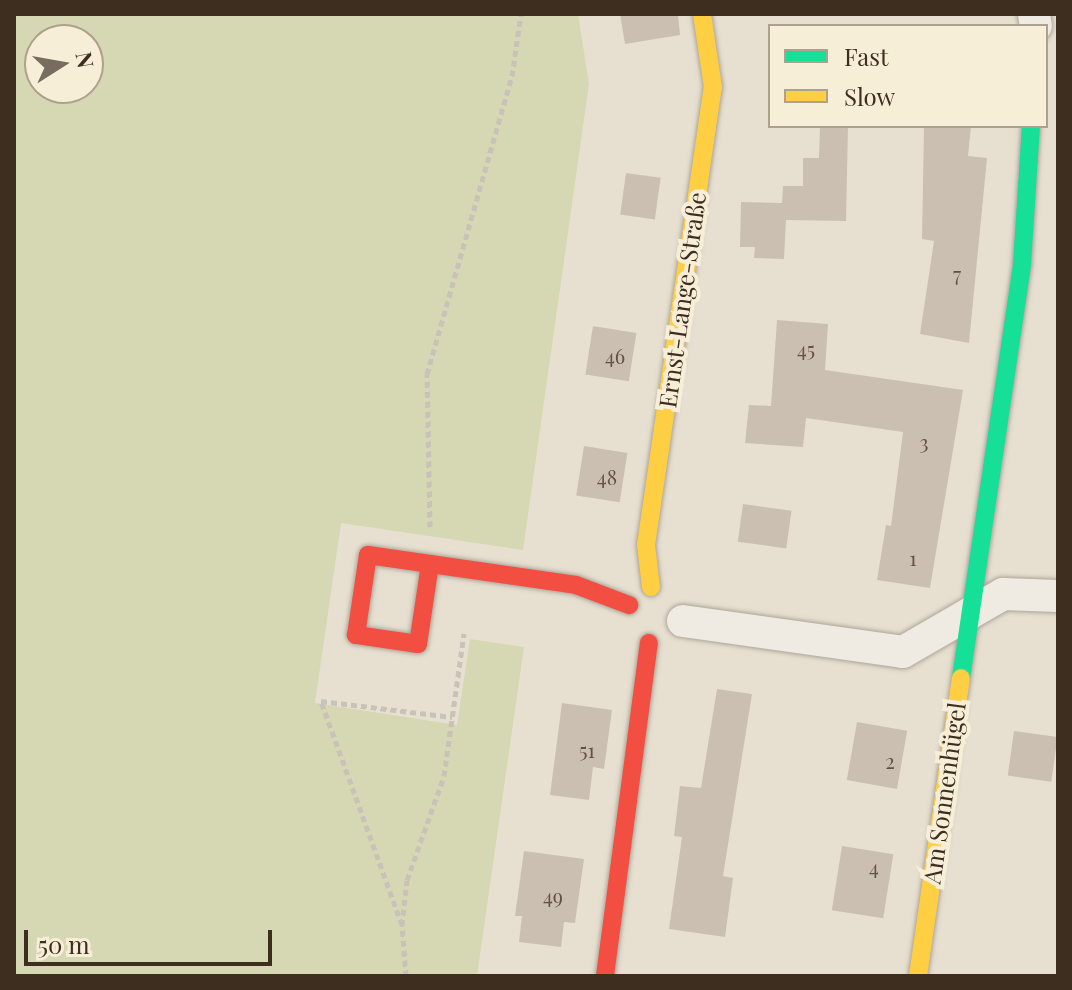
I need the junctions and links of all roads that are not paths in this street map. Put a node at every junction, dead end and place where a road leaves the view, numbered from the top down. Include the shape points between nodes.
1 (702, 14) edge
2 (1031, 128) edge
3 (430, 564) junction
4 (640, 596) junction
5 (1058, 596) edge
6 (970, 610) junction
7 (683, 621) junction
8 (649, 643) junction
9 (605, 976) edge
10 (918, 976) edge

1 - 4 street, Ernst-Lange-Straße via 713,87
2 - 6 street via 1022,264
3 - 3 street via 368,555 356,635 418,644
3 - 4 street
4 - 7 street via 676,595
4 - 8 street via 631,629
5 - 6 street via 1003,594
6 - 7 street via 903,652
6 - 10 street, Am Sonnenhügel
7 - 8 street via 671,639
8 - 9 street

